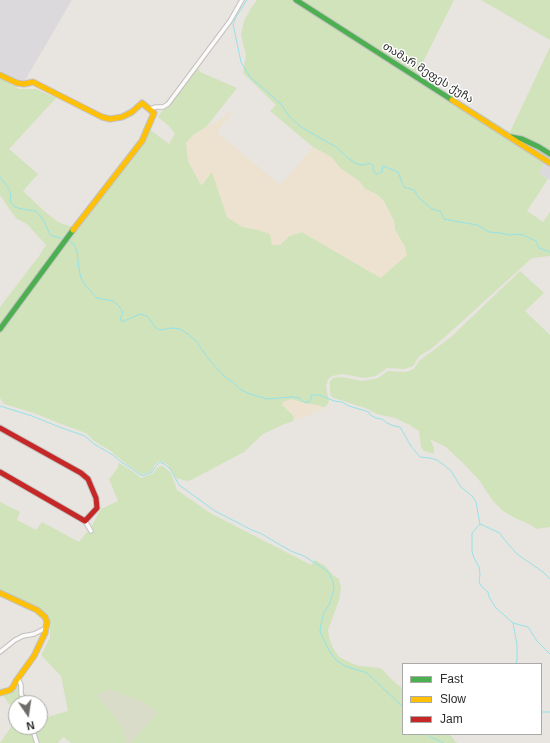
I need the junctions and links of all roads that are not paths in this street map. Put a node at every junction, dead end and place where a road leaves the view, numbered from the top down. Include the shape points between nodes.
1 (242, 0) edge
2 (296, 0) edge
3 (0, 75) edge
4 (149, 109) junction
5 (509, 136) junction
6 (550, 154) edge
7 (550, 163) edge
8 (0, 329) edge
9 (0, 428) edge
10 (0, 472) edge
11 (84, 521) junction
12 (91, 531) dead end
13 (0, 594) edge
14 (46, 627) junction
15 (0, 652) edge
16 (18, 678) junction
17 (0, 692) edge
18 (22, 695) edge

1 - 4 street via 230,21 168,104
2 - 5 street, თამარ მეფეს ქუჩა
3 - 4 street via 17,83 33,82 110,119 132,112 142,103
4 - 8 street via 154,113 142,141
5 - 6 street via 522,139
5 - 7 street, თამარ მეფეს ქუჩა
9 - 11 street via 88,478 97,508
10 - 11 street
11 - 12 street
13 - 14 street via 37,610 45,617
14 - 15 street via 15,640
14 - 16 street via 34,656
16 - 17 street via 13,688
16 - 18 street

